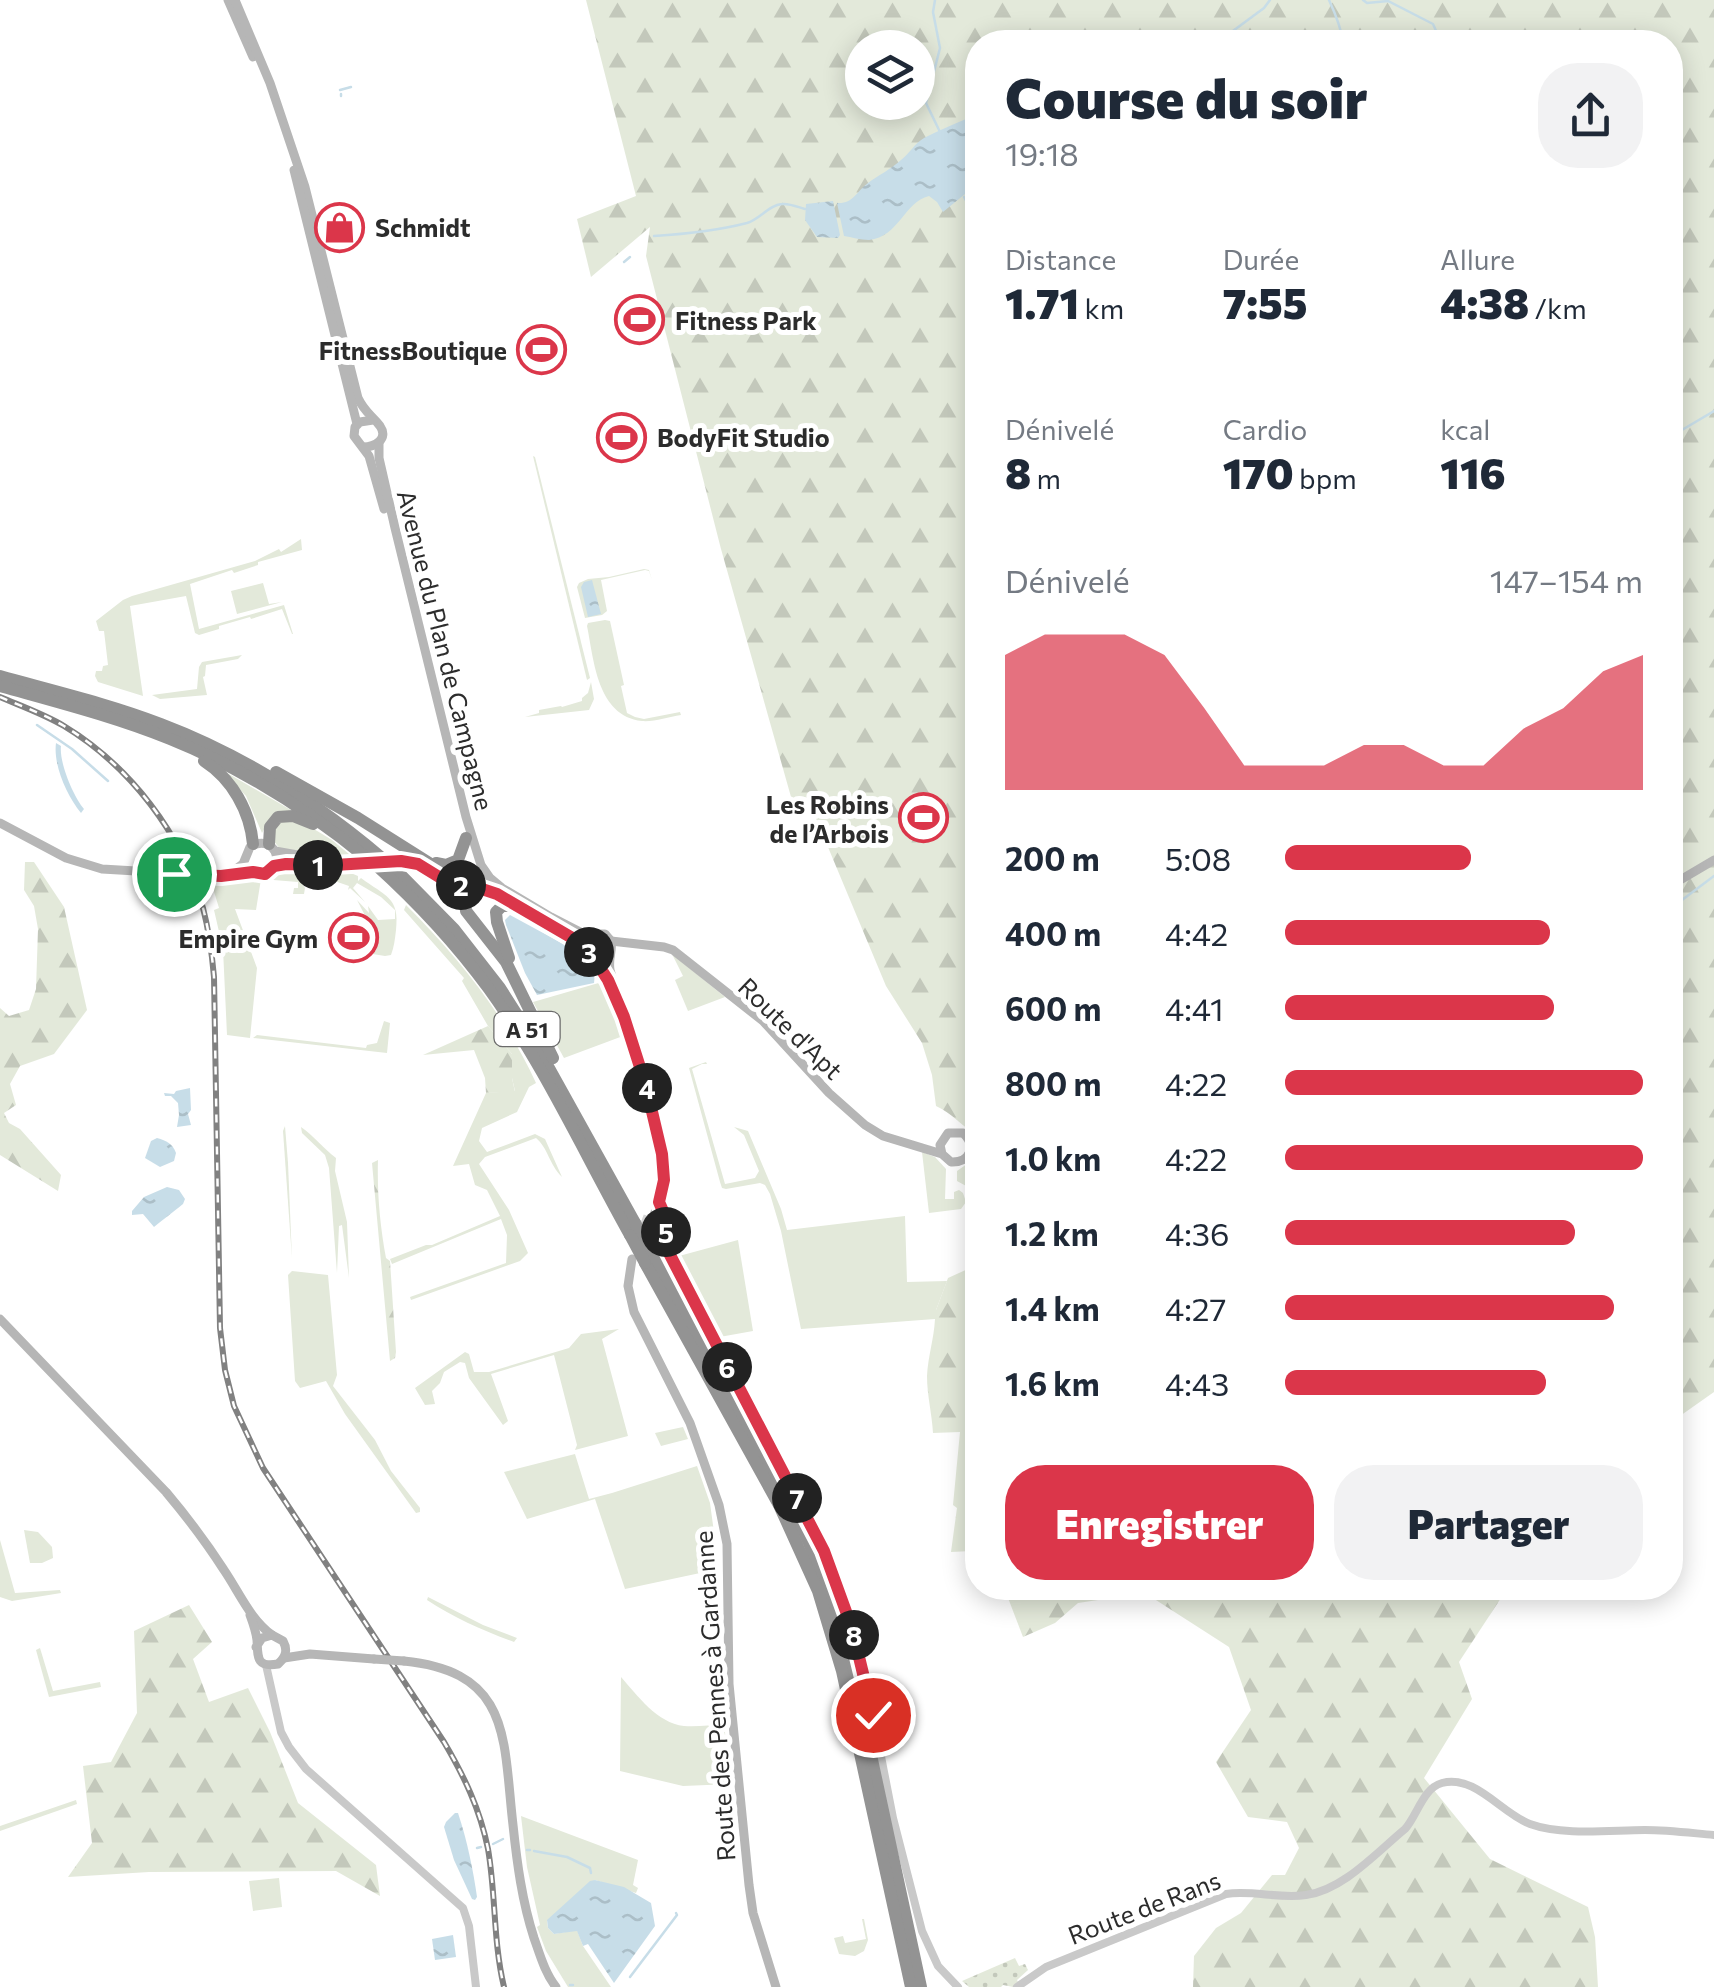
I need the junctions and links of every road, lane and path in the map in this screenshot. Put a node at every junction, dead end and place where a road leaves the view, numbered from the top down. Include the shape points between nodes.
1 (231, 0) edge
2 (373, 420) junction
3 (357, 424) junction
4 (378, 443) junction
5 (363, 447) junction
6 (0, 676) edge
7 (0, 686) edge
8 (144, 729) junction
9 (205, 743) junction
10 (0, 823) edge
11 (466, 838) junction
12 (253, 844) junction
13 (272, 848) junction
14 (245, 860) junction
15 (1714, 860) edge
16 (371, 862) junction
17 (274, 866) junction
18 (431, 866) junction
19 (463, 867) junction
20 (483, 867) junction
21 (253, 872) junction
22 (214, 875) junction
23 (1683, 878) edge
24 (472, 887) junction
25 (532, 915) junction
26 (592, 935) junction
27 (611, 941) junction
28 (586, 946) junction
29 (640, 946) junction
30 (609, 954) junction
31 (594, 957) junction
32 (530, 1012) junction
33 (624, 1017) junction
34 (646, 1086) junction
35 (965, 1135) edge
36 (941, 1141) junction
37 (912, 1144) junction
38 (942, 1154) junction
39 (965, 1158) edge
40 (644, 1219) junction
41 (640, 1259) junction
42 (0, 1315) edge
43 (248, 1609) junction
44 (272, 1635) junction
45 (285, 1644) junction
46 (256, 1646) junction
47 (310, 1654) junction
48 (281, 1661) junction
49 (266, 1665) junction
50 (275, 1708) junction
51 (1714, 1834) edge
52 (476, 1987) edge
53 (556, 1987) edge
54 (776, 1987) edge
55 (911, 1987) edge
56 (921, 1987) edge
57 (958, 1987) edge
58 (1017, 1987) edge

1 - 2 main road via 270,83 306,187 358,398
1 - 3 main road via 290,160
2 - 3 main road
2 - 4 main road via 381,429
3 - 5 main road via 354,436
4 - 5 main road
4 - 20 main road, Avenue du Plan de Campagne
5 - 11 main road, Avenue du Plan de Campagne
6 - 9 highway, A 51 via 124,711
7 - 8 highway, A 51
8 - 12 highway via 221,774 243,806
8 - 16 highway, A 51 via 243,774
9 - 16 highway, A 51 via 308,800 344,826
9 - 18 highway via 290,778
10 - 22 main road via 91,867
11 - 18 highway via 460,857
11 - 19 main road, Avenue du Plan de Campagne
12 - 13 main road
12 - 14 main road
13 - 16 main road
13 - 16 highway via 272,823 290,816
13 - 17 main road
14 - 21 main road
14 - 22 main road via 238,869
15 - 23 main road
16 - 17 main road
16 - 18 main road
16 - 40 highway, A 51 via 473,968
16 - 40 highway, A 51 via 454,929 500,988
17 - 21 main road via 265,874
18 - 19 main road via 450,873
18 - 24 main road via 444,880
19 - 20 main road
19 - 24 main road via 460,880
20 - 24 main road via 486,880
20 - 26 main road via 502,888
21 - 22 main road
24 - 25 main road
24 - 32 highway via 466,911 502,956
25 - 28 main road
25 - 32 highway via 504,905 496,915
26 - 27 main road via 600,932
26 - 28 main road
27 - 29 main road, Route d'Apt
27 - 30 main road
28 - 31 main road
29 - 30 main road, Route d'Apt
29 - 37 main road, Route d'Apt via 681,956 763,1021 864,1125
30 - 31 main road
30 - 33 main road
31 - 33 main road
32 - 40 highway
33 - 34 main road
34 - 40 main road via 658,1174
34 - 40 main road via 664,1180
35 - 36 main road via 948,1133
36 - 37 main road, Route d'Apt
36 - 38 main road
37 - 38 main road, Route d'Apt
38 - 39 main road via 950,1162
40 - 41 highway, A 51, bridge
40 - 57 street via 663,1222 671,1258 838,1585 922,1931 938,1966
41 - 54 main road, Route des Pennes à Gardanne via 633,1297 704,1456 727,1544 729,1684 748,1885
41 - 55 highway, A 51 via 779,1504 818,1591 845,1684
41 - 56 highway, A 51 via 784,1493 827,1587 854,1676
42 - 43 main road via 191,1520
43 - 44 main road
43 - 46 main road
44 - 45 main road
44 - 46 main road
45 - 47 main road
45 - 48 main road
46 - 49 main road
47 - 48 main road
47 - 53 main road, bridge via 446,1668 483,1695 500,1722 522,1895
48 - 49 main road
48 - 50 street
49 - 50 street
50 - 52 street via 284,1740 306,1768 463,1908
51 - 58 street, Route de Rans via 1533,1826 1472,1788 1444,1782 1432,1787 1405,1829 1330,1887 1301,1895 1226,1894 1046,1967

